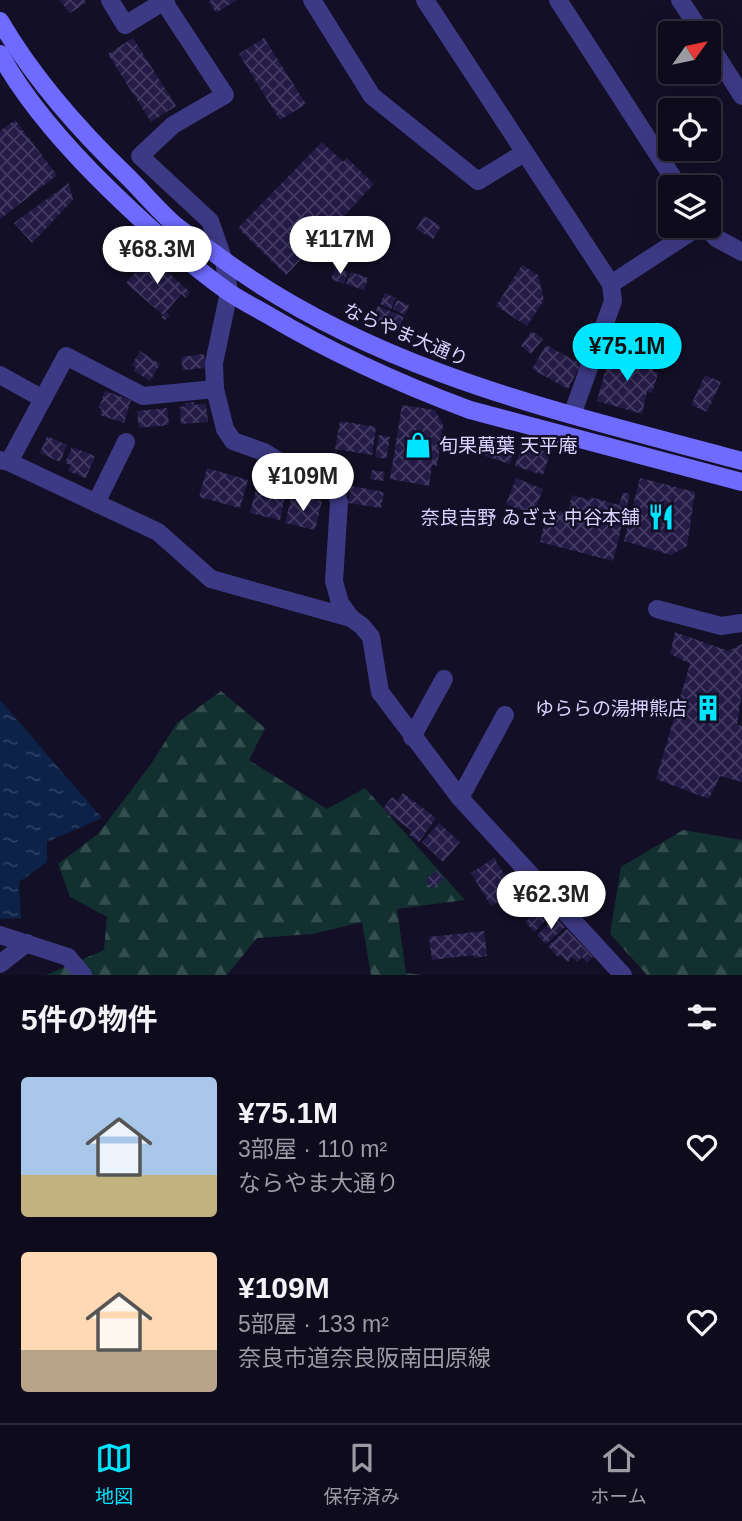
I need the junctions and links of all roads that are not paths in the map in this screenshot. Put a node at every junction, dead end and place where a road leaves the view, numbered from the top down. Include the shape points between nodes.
1 (110, 0) edge
2 (312, 0) edge
3 (425, 0) edge
4 (558, 0) edge
5 (680, 0) edge
6 (165, 1) edge
7 (0, 21) edge
8 (694, 21) edge
9 (0, 54) edge
10 (721, 63) edge
11 (742, 96) edge
12 (524, 153) junction
13 (672, 175) edge
14 (684, 238) edge
15 (716, 238) edge
16 (742, 252) edge
17 (224, 261) junction
18 (611, 284) junction
19 (229, 292) junction
20 (0, 375) edge
21 (215, 389) junction
22 (43, 399) junction
23 (572, 415) junction
24 (126, 442) dead end
25 (5, 461) edge
26 (742, 461) edge
27 (742, 482) edge
28 (96, 503) junction
29 (657, 610) dead end
30 (351, 618) junction
31 (742, 623) edge
32 (443, 680) dead end
33 (505, 715) dead end
34 (412, 737) junction
35 (460, 798) junction
36 (0, 935) edge
37 (27, 943) junction
38 (0, 964) edge
39 (83, 975) edge
40 (623, 975) edge

1 - 6 street via 125,25
2 - 12 street via 372,96 478,181
3 - 12 street
4 - 13 street
5 - 8 street
6 - 17 street via 225,95 173,125 140,156 210,221
7 - 17 street, ならやま大通り via 82,133 176,225
9 - 19 street via 41,114 85,165 174,250
10 - 11 street
12 - 18 street
14 - 18 street
15 - 16 street
17 - 19 street
17 - 23 street, ならやま大通り via 297,308 401,359
18 - 23 street via 613,301
19 - 21 street via 214,363
19 - 27 street via 304,336 429,396
20 - 22 street
21 - 22 street via 143,396 66,356
21 - 30 street via 225,429 233,441 332,481 339,502 334,581 340,603
22 - 25 street
23 - 26 street, ならやま大通り
24 - 28 street
25 - 28 street
28 - 30 street via 158,532 211,579
29 - 31 street via 721,626
30 - 34 street via 371,637 380,692
32 - 34 street
33 - 35 street
34 - 35 street
35 - 40 street
36 - 37 street
37 - 38 street
37 - 39 street via 68,957

